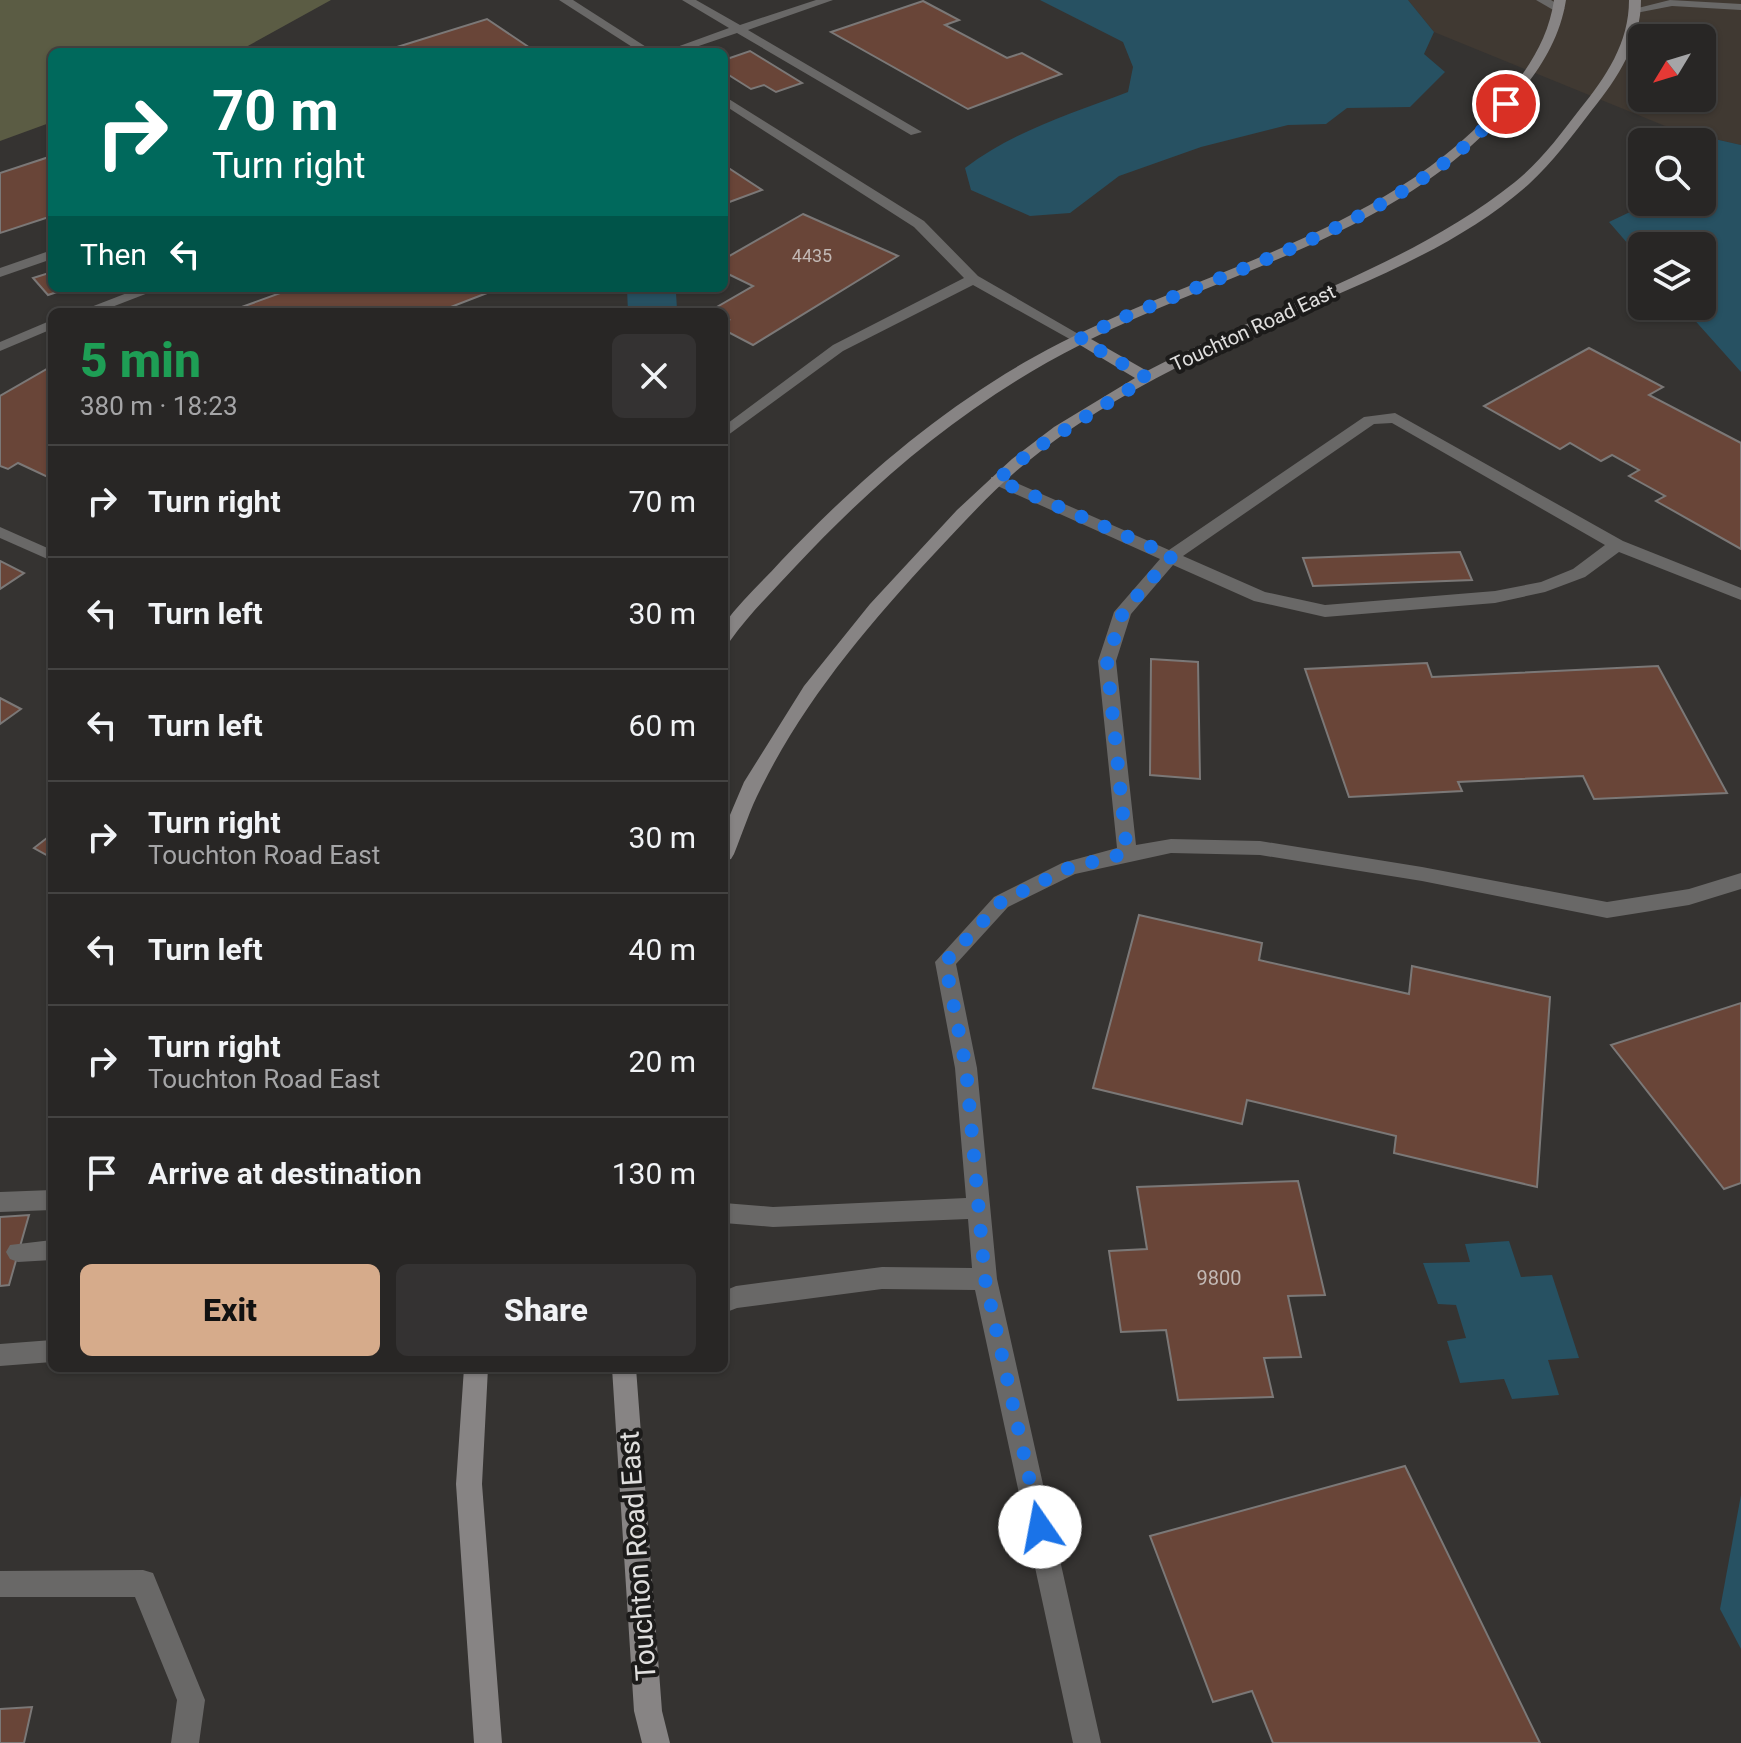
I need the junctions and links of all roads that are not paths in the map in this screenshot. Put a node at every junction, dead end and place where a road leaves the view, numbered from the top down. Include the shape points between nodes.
1 (565, 0) edge
2 (688, 0) edge
3 (827, 0) edge
4 (1542, 0) edge
5 (1733, 0) edge
6 (1560, 5) edge
7 (1636, 5) edge
8 (1741, 5) edge
9 (738, 29) junction
10 (642, 48) edge
11 (681, 48) edge
12 (728, 103) edge
13 (916, 132) dead end
14 (48, 255) edge
15 (0, 273) edge
16 (973, 279) junction
17 (142, 292) edge
18 (96, 308) edge
19 (48, 326) edge
20 (1080, 339) junction
21 (0, 347) edge
22 (1147, 378) junction
23 (728, 430) edge
24 (997, 480) junction
25 (0, 532) edge
26 (1617, 545) junction
27 (48, 554) edge
28 (1172, 556) junction
29 (1741, 594) edge
30 (728, 632) edge
31 (728, 844) edge
32 (1127, 853) junction
33 (1741, 881) edge
34 (48, 1200) edge
35 (0, 1202) edge
36 (979, 1208) junction
37 (728, 1213) edge
38 (48, 1250) edge
39 (18, 1252) dead end
40 (985, 1279) junction
41 (728, 1300) edge
42 (48, 1351) edge
43 (0, 1355) edge
44 (476, 1372) edge
45 (624, 1372) edge
46 (0, 1584) edge
47 (185, 1743) edge
48 (488, 1743) edge
49 (656, 1743) edge
50 (1087, 1743) edge

1 - 10 lane
2 - 9 lane
3 - 9 lane
4 - 6 lane
5 - 8 lane
6 - 20 street via 1548,45 1524,83 1489,126 1452,158 1343,224
7 - 8 lane
7 - 22 street, Touchton Road East via 1611,77 1549,157 1497,201 1431,242
9 - 11 lane
9 - 13 lane
12 - 16 lane via 919,224
14 - 15 lane
16 - 20 lane
16 - 23 lane via 838,348
17 - 18 lane
19 - 21 lane
20 - 22 street
20 - 30 street via 928,432 795,556
22 - 24 street, Touchton Road East via 1033,450
24 - 28 lane
24 - 31 street, Touchton Road East via 861,622 809,692 753,784
25 - 27 lane
26 - 28 lane via 1579,573 1545,587 1495,597 1325,611 1260,597
26 - 28 lane via 1395,418 1370,420
26 - 29 lane
28 - 32 lane via 1123,612 1107,661
32 - 33 lane via 1171,846 1260,848 1607,910 1689,897
32 - 36 lane via 1069,868 1001,902 945,962 966,1068
34 - 35 lane
36 - 37 lane via 773,1217
36 - 40 lane
38 - 39 lane
40 - 41 lane via 882,1278
40 - 50 lane
42 - 43 lane
44 - 48 street via 469,1484
45 - 49 street, Touchton Road East via 648,1711
46 - 47 lane via 143,1583 191,1700

